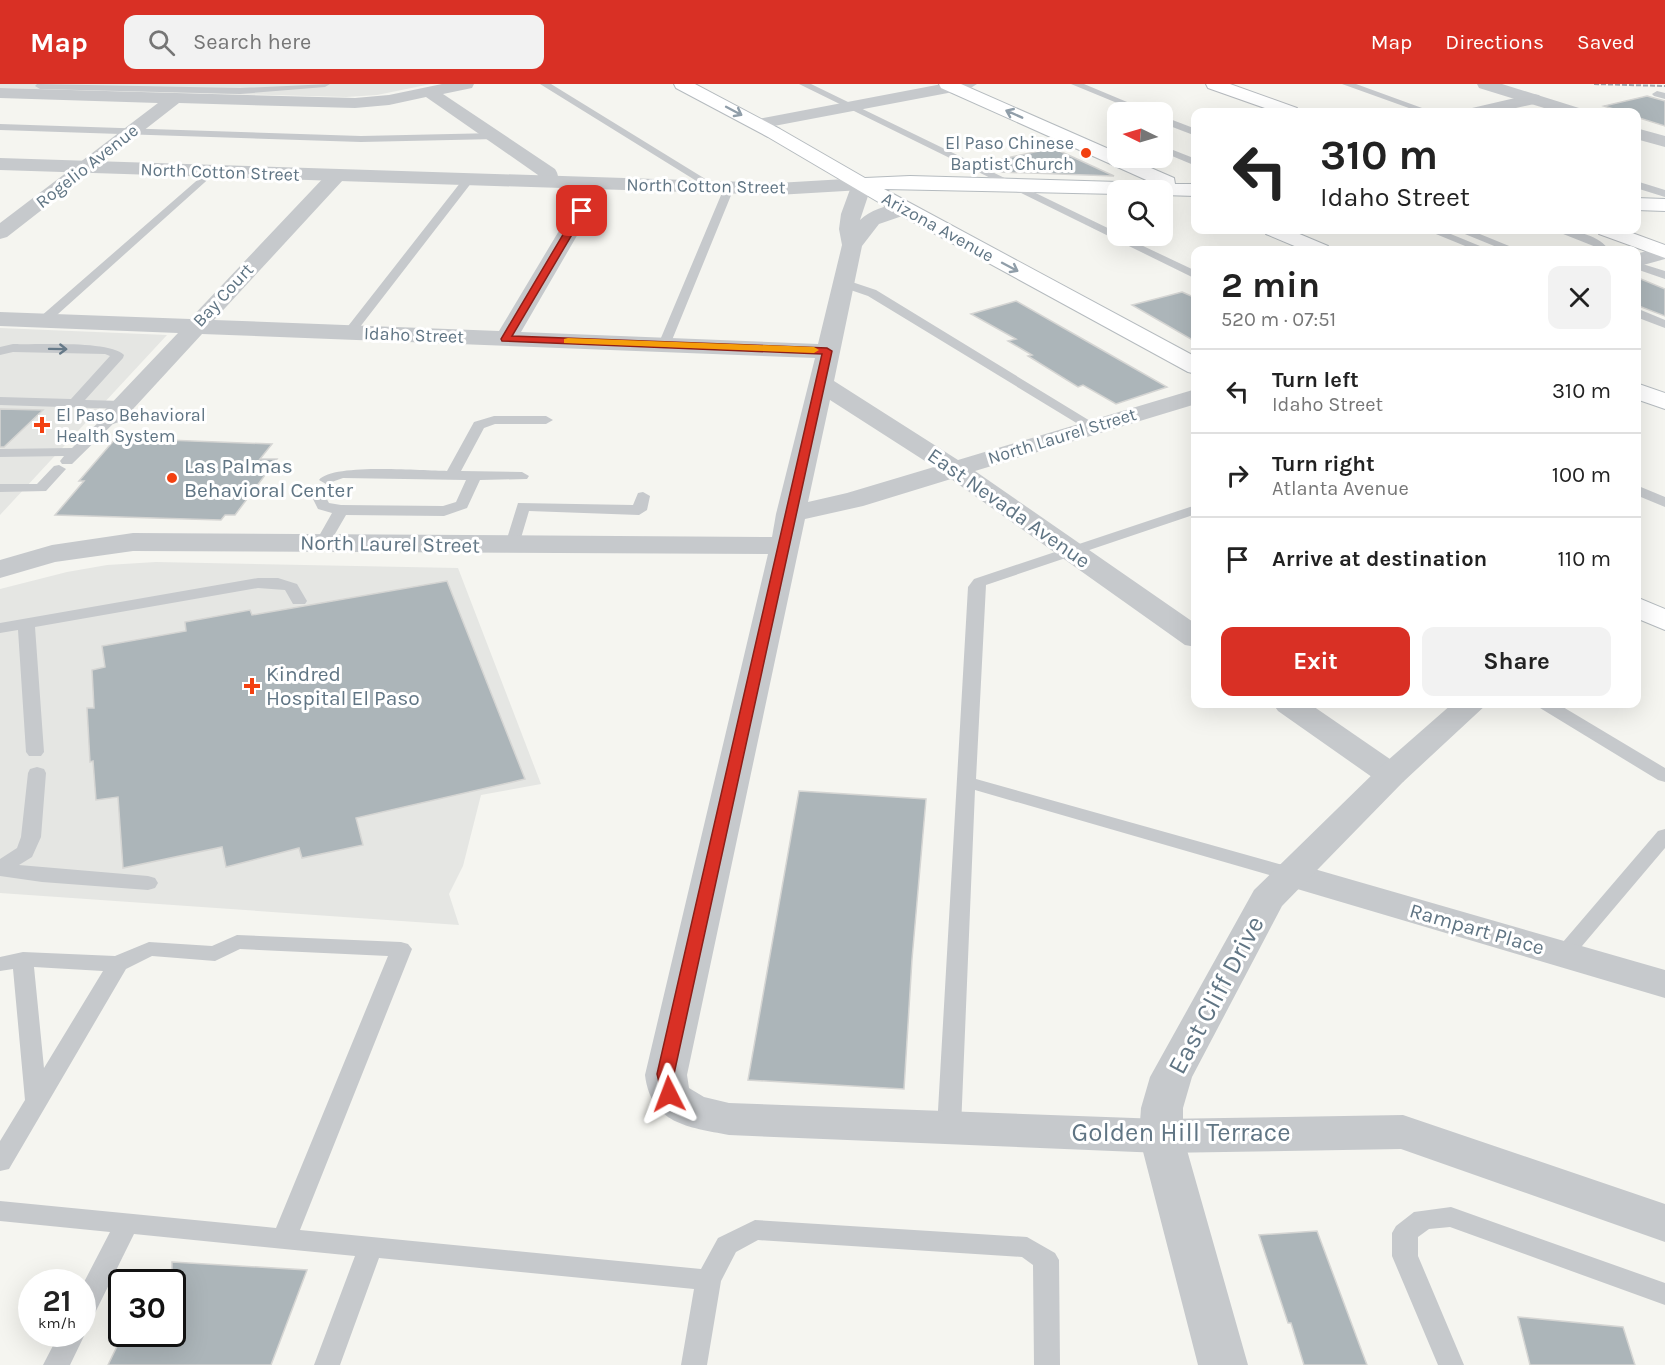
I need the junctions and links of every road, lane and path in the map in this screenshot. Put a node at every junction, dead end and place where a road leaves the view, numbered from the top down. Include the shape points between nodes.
1 (325, 84) edge
2 (466, 84) edge
3 (544, 84) edge
4 (682, 84) edge
5 (804, 84) edge
6 (1076, 84) edge
7 (1214, 84) edge
8 (1347, 84) edge
9 (1485, 84) edge
10 (957, 85) edge
11 (40, 88) edge
12 (172, 91) edge
13 (429, 92) junction
14 (0, 93) edge
15 (1533, 99) junction
16 (1121, 102) edge
17 (851, 107) junction
18 (1280, 108) edge
19 (1416, 108) edge
20 (1495, 108) edge
21 (1561, 108) edge
22 (758, 124) junction
23 (1173, 124) edge
24 (0, 127) edge
25 (132, 131) junction
26 (1191, 131) edge
27 (1641, 135) edge
28 (496, 136) junction
29 (1665, 142) edge
30 (1191, 149) edge
31 (1107, 150) edge
32 (1098, 152) junction
33 (1107, 154) edge
34 (1173, 154) edge
35 (1173, 156) edge
36 (1191, 162) edge
37 (0, 164) edge
38 (85, 167) junction
39 (1155, 168) edge
40 (210, 172) junction
41 (336, 176) junction
42 (468, 180) junction
43 (548, 182) junction
44 (597, 184) junction
45 (1008, 184) junction
46 (722, 188) junction
47 (859, 190) junction
48 (1191, 191) edge
49 (1641, 191) edge
50 (1641, 192) edge
51 (1665, 194) edge
52 (885, 198) joint
53 (1665, 205) edge
54 (904, 209) junction
55 (0, 233) edge
56 (1283, 234) edge
57 (1442, 234) edge
58 (1472, 234) edge
59 (1485, 234) edge
60 (1567, 234) edge
61 (1617, 234) edge
62 (1477, 236) junction
63 (852, 246) junction
64 (1311, 246) edge
65 (1474, 246) edge
66 (1503, 246) edge
67 (1601, 246) edge
68 (1665, 252) edge
69 (1641, 261) edge
70 (1641, 265) edge
71 (1191, 274) edge
72 (1665, 276) edge
73 (843, 283) junction
74 (1641, 314) edge
75 (0, 319) edge
76 (45, 321) junction
77 (1665, 324) edge
78 (194, 326) junction
79 (349, 333) junction
80 (506, 339) junction
81 (664, 345) junction
82 (0, 351) edge
83 (827, 351) junction
84 (1191, 364) edge
85 (820, 383) junction
86 (1641, 392) edge
87 (1191, 398) edge
88 (0, 401) edge
89 (1665, 402) edge
90 (75, 403) junction
91 (118, 410) junction
92 (546, 420) dead end
93 (1093, 427) junction
94 (76, 452) junction
95 (0, 453) edge
96 (953, 470) junction
97 (452, 475) junction
98 (475, 475) junction
99 (326, 480) dead end
100 (0, 488) edge
101 (1641, 491) edge
102 (578, 492) dead end
103 (318, 495) dead end
104 (644, 496) dead end
105 (1665, 503) edge
106 (523, 506) junction
107 (571, 508) junction
108 (341, 510) junction
109 (1191, 511) edge
110 (790, 514) junction
111 (323, 543) junction
112 (513, 545) junction
113 (783, 546) junction
114 (1072, 552) junction
115 (0, 569) edge
116 (298, 601) dead end
117 (1641, 609) edge
118 (1665, 621) edge
119 (26, 624) junction
120 (0, 628) edge
121 (1191, 635) edge
122 (1295, 708) edge
123 (1466, 708) edge
124 (1553, 708) edge
125 (35, 752) dead end
126 (37, 773) dead end
127 (1391, 775) junction
128 (1665, 776) edge
129 (966, 782) junction
130 (1665, 835) edge
131 (0, 869) edge
132 (1290, 874) junction
133 (148, 883) dead end
134 (1564, 954) junction
135 (22, 959) junction
136 (0, 964) edge
137 (118, 964) junction
138 (1665, 984) edge
139 (36, 1099) junction
140 (949, 1128) junction
141 (1161, 1136) junction
142 (0, 1162) edge
143 (0, 1211) edge
144 (1665, 1223) edge
145 (127, 1224) junction
146 (284, 1238) junction
147 (371, 1246) junction
148 (708, 1280) junction
149 (96, 1285) edge
150 (1665, 1294) edge
151 (65, 1347) edge
152 (56, 1365) edge
153 (327, 1365) edge
154 (694, 1365) edge
155 (1047, 1365) edge
156 (1223, 1365) edge
157 (1451, 1365) edge

1 - 12 lane via 255,91
2 - 13 street
3 - 46 lane
4 -> 22 main road, Arizona Avenue
5 - 17 lane
6 - 16 lane
7 - 18 main road
8 - 19 lane
9 - 15 street
10 - 17 street
32 -> 10 main road
11 - 12 street
11 - 14 street
12 - 13 street via 355,103
12 - 25 street, Rogelio Avenue
13 - 28 street
15 - 20 street
15 - 21 street
17 - 22 street
17 - 45 lane
22 - 47 main road, Arizona Avenue
23 - 26 lane
24 - 25 lane
25 - 28 lane via 361,139
25 - 38 street, Rogelio Avenue
27 - 29 street
28 - 43 street via 548,173
30 - 34 lane
31 - 32 lane
32 - 33 main road
35 - 36 lane
37 - 38 street, North Cotton Street
38 - 40 street, North Cotton Street
38 - 55 street, Rogelio Avenue
39 - 48 main road
40 - 41 street, North Cotton Street
40 - 76 lane
41 - 42 street, North Cotton Street
41 - 78 street, Bay Court
42 - 43 street, North Cotton Street
42 - 79 lane
43 - 44 street, North Cotton Street
44 - 46 street, North Cotton Street
44 - 80 street
45 - 47 main road via 910,182
45 - 48 main road
45 - 71 lane
46 - 47 street, North Cotton Street via 820,195
46 - 81 lane
47 - 52 street, North Cotton Street
47 - 63 street via 847,229
49 - 51 lane
50 - 53 main road
52 - 54 main road, Arizona Avenue
54 - 63 street via 868,220
54 -> 84 main road, Arizona Avenue
56 - 64 main road
57 - 65 lane
58 - 62 lane
59 - 62 lane
60 - 67 lane
61 - 68 main road
62 - 66 lane
63 - 73 street
68 - 69 street
70 - 72 lane
73 - 83 street
73 - 93 lane via 872,293
74 - 77 lane
75 - 76 street, Idaho Street
76 - 78 street, Idaho Street
78 - 79 street, Idaho Street
78 - 91 street, Bay Court
79 - 80 street, Idaho Street
80 - 81 street, Idaho Street
81 - 83 street, Idaho Street
82 -> 90 lane via 107,350 118,355
83 - 85 street
85 - 96 street, East Nevada Avenue via 879,418
85 - 110 street
86 - 89 main road
87 - 93 street, North Laurel Street
88 - 90 lane
90 - 91 lane
91 - 94 lane
92 - 97 lane via 494,420 478,425
93 - 96 street, North Laurel Street
94 - 95 lane
94 - 100 lane via 41,488
96 - 110 street, North Laurel Street via 854,500
96 - 114 street, East Nevada Avenue
97 - 98 lane
97 - 99 lane via 341,474
98 - 106 lane via 525,483
98 - 108 lane via 462,505 444,511
101 - 105 lane
102 - 107 lane
103 - 108 lane via 322,506
104 - 107 lane via 639,510
106 - 107 lane
106 - 112 lane
108 - 111 lane
109 - 114 lane
110 - 113 street
111 - 112 street, North Laurel Street
111 - 115 street, North Laurel Street via 133,542 52,554
112 - 113 street, North Laurel Street
113 - 140 street, Golden Hill Terrace via 666,1074 669,1094 684,1106 729,1119
114 - 121 street, East Nevada Avenue
114 - 129 lane via 980,582 976,587
116 - 119 lane via 291,586 258,583
117 - 118 main road
119 - 120 lane
119 - 125 lane
122 - 127 street
123 - 127 street, East Cliff Drive
124 - 128 lane
126 - 131 lane via 31,837 25,852
127 - 132 street, East Cliff Drive
129 - 132 lane
129 - 140 lane
130 - 134 lane
131 - 133 lane
132 - 134 street, Rampart Place
132 - 141 street, East Cliff Drive via 1267,899 1172,1077 1162,1108
134 - 138 street, Rampart Place
135 - 136 lane
135 - 137 lane
135 - 139 lane
137 - 139 lane
137 - 146 lane via 149,949 215,954 237,942 401,949
139 - 142 lane
140 - 141 street, Golden Hill Terrace
141 - 144 street, Golden Hill Terrace via 1403,1132
141 - 156 street, East Cliff Drive
143 - 145 lane
145 - 146 lane
145 - 149 lane
146 - 147 lane
147 - 148 lane
147 - 153 lane
148 - 154 lane
148 - 155 lane via 727,1245 755,1230 1027,1247 1046,1260
150 - 157 lane via 1451,1217 1423,1219 1405,1233 1405,1256
151 - 152 lane

